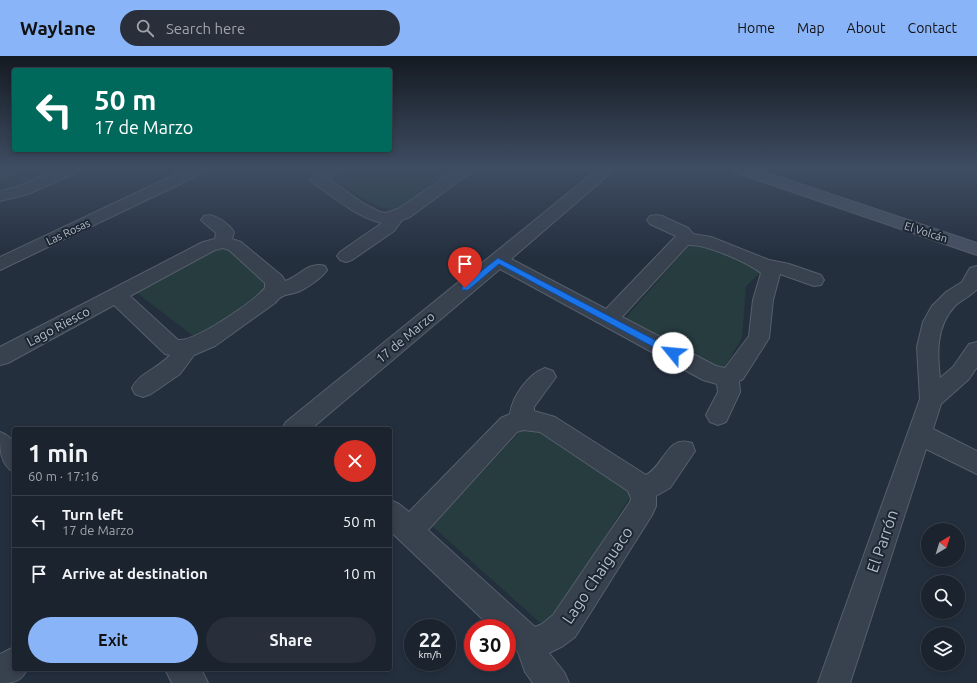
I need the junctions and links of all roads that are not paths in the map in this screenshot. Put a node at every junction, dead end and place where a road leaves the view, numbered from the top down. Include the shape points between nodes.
1 (140, 198) edge
2 (346, 198) edge
3 (424, 198) edge
4 (573, 198) edge
5 (824, 198) edge
6 (395, 217) junction
7 (210, 220) dead end
8 (656, 220) dead end
9 (688, 239) junction
10 (223, 242) junction
11 (977, 249) edge
12 (346, 256) dead end
13 (498, 260) junction
14 (0, 264) edge
15 (765, 266) junction
16 (318, 270) dead end
17 (814, 280) dead end
18 (975, 284) edge
19 (275, 290) junction
20 (116, 295) junction
21 (608, 319) junction
22 (186, 350) junction
23 (977, 350) edge
24 (0, 357) edge
25 (546, 377) dead end
26 (726, 377) junction
27 (143, 388) dead end
28 (931, 399) junction
29 (718, 415) dead end
30 (522, 420) junction
31 (296, 427) edge
32 (919, 434) junction
33 (0, 443) edge
34 (683, 451) dead end
35 (12, 458) edge
36 (977, 463) edge
37 (642, 490) junction
38 (400, 522) edge
39 (530, 643) junction
40 (12, 665) edge
41 (183, 671) edge
42 (0, 674) edge
43 (192, 683) edge
44 (553, 683) edge
45 (834, 683) edge

1 - 14 street, Las Rosas
2 - 6 street via 369,214 383,218
3 - 6 street
4 - 13 street, 17 de Marzo
5 - 11 street, El Volcán
6 - 12 street via 388,227
7 - 10 street via 225,232
8 - 9 street via 682,232
9 - 15 street via 705,241
9 - 21 street via 679,243
10 - 19 street via 235,246 275,281
10 - 20 street, Lago Riesco via 209,246
13 - 21 street
13 - 31 street, 17 de Marzo
15 - 17 street via 782,268
15 - 26 street via 771,276 763,300 759,338 736,373
16 - 19 street via 293,286
18 - 28 street, El Parrón via 946,302 934,318 930,329 928,357
19 - 22 street via 268,298 208,340
20 - 22 street via 174,348
20 - 24 street, Lago Riesco
21 - 26 street via 711,374
22 - 27 street via 172,368
23 - 28 street via 961,373
25 - 30 street via 523,404
26 - 29 street via 729,392
28 - 32 street, El Parrón
30 - 37 street via 547,424 629,476
30 - 38 street via 509,425
32 - 36 street
32 - 45 street, El Parrón
33 - 35 street
34 - 37 street via 661,480
37 - 39 street, Lago Chaiguaco via 643,506 564,626 544,641
38 - 39 street
39 - 44 street via 536,661
40 - 42 street
41 - 43 street

